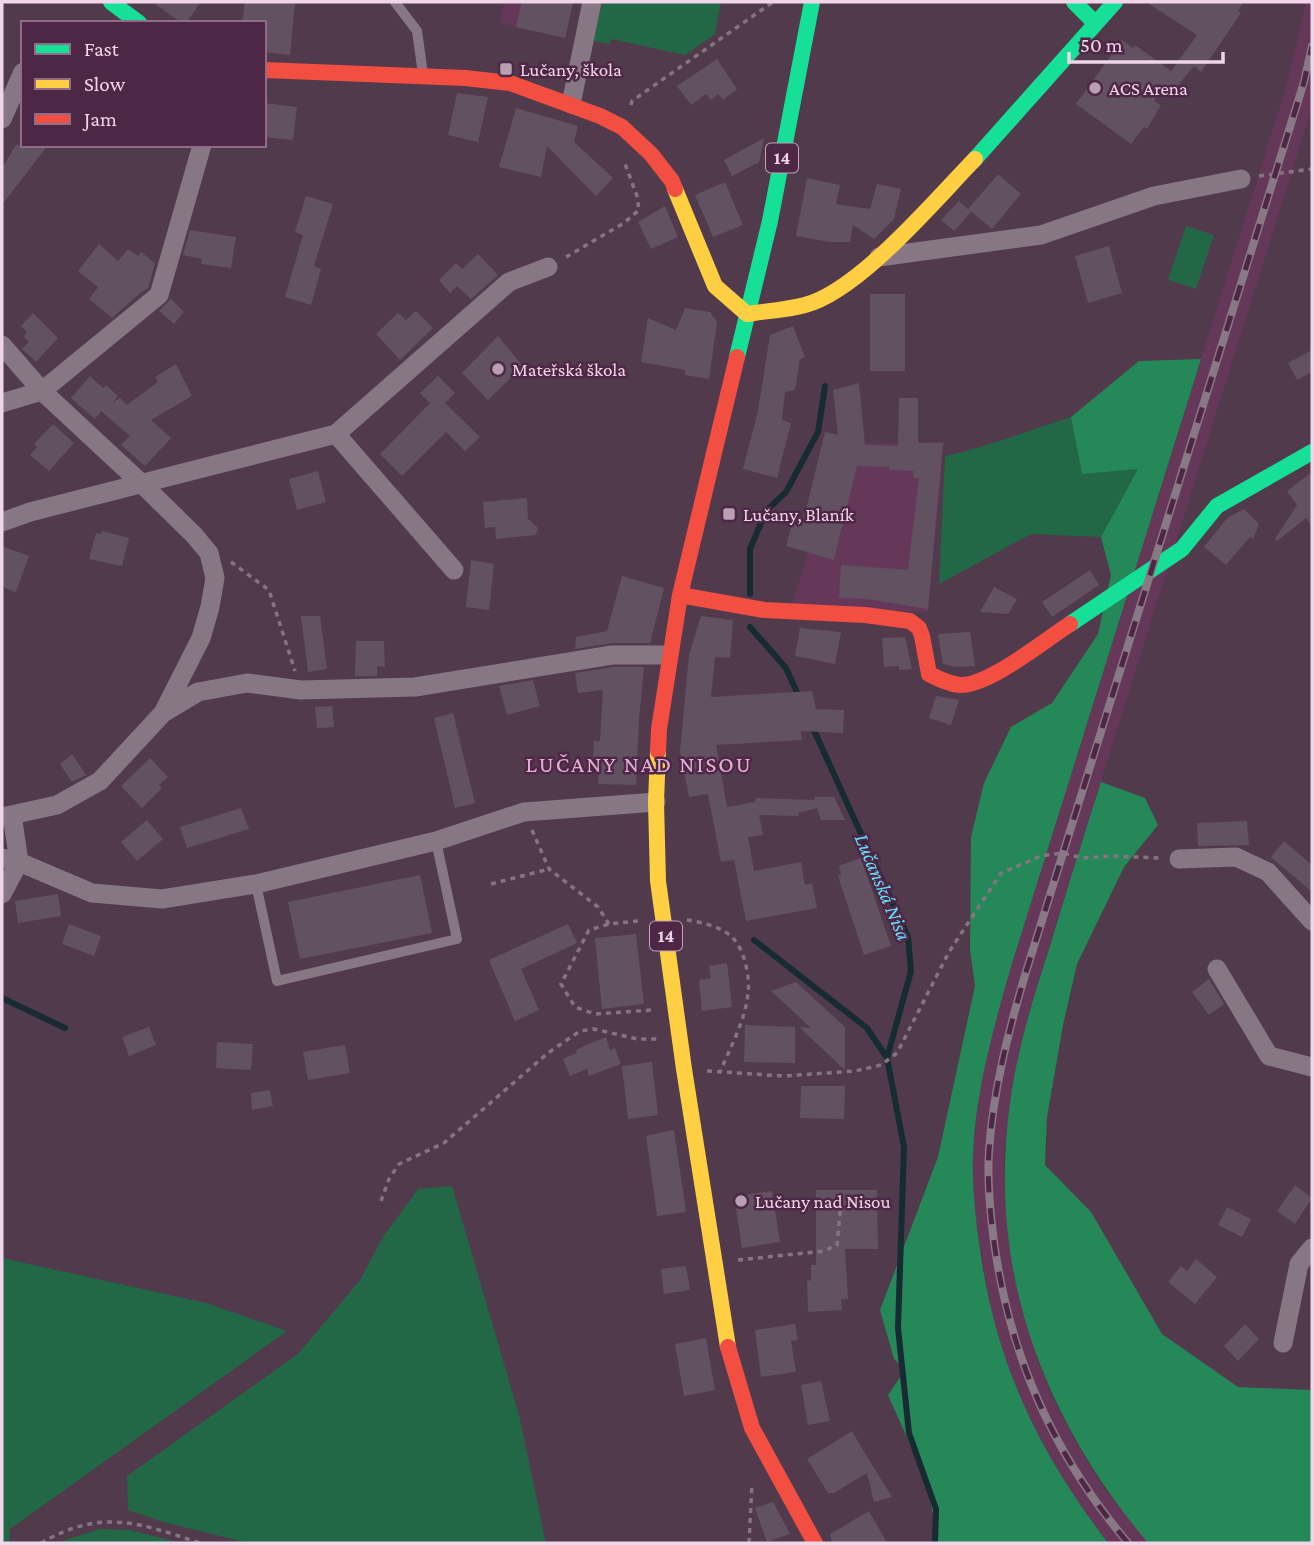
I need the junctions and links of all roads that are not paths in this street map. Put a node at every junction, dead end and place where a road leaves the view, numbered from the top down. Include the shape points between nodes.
1 (111, 2) edge
2 (395, 2) edge
3 (592, 2) edge
4 (812, 2) edge
5 (1115, 2) edge
6 (1077, 3) edge
7 (136, 21) edge
8 (1095, 23) junction
9 (266, 70) edge
10 (21, 76) edge
11 (423, 78) junction
12 (571, 104) junction
13 (2, 119) edge
14 (201, 147) edge
15 (1247, 178) road end
16 (879, 257) junction
17 (548, 267) road end
18 (747, 314) junction
19 (2, 345) edge
20 (42, 391) junction
21 (2, 403) edge
22 (336, 434) junction
23 (1312, 452) edge
24 (142, 484) junction
25 (2, 522) edge
26 (454, 569) dead end
27 (680, 595) junction
28 (669, 655) junction
29 (163, 713) junction
30 (656, 802) junction
31 (7, 816) edge
32 (436, 841) junction
33 (1179, 859) road end
34 (11, 860) edge
35 (256, 884) junction
36 (2, 894) edge
37 (1312, 921) edge
38 (1217, 969) dead end
39 (1312, 1067) edge
40 (1312, 1248) edge
41 (1283, 1343) dead end
42 (815, 1543) edge

1 - 7 street
2 - 11 lane via 416,31
3 - 12 street
4 - 18 street, 14 via 770,221
5 - 8 street
6 - 8 street
8 - 16 street via 994,140
9 - 11 street
10 - 13 street
11 - 12 street via 510,83
12 - 18 street via 622,127 651,153 672,181 715,286
14 - 20 street via 159,295
15 - 16 street via 1154,197 1041,234
16 - 18 street via 844,286 807,305
17 - 22 street via 509,282
18 - 27 street, 14
19 - 20 street
20 - 21 street
20 - 24 street
22 - 24 street
22 - 26 street
23 - 27 street via 1217,506 1182,549 1078,620 987,679 962,685 929,674 922,636 910,621 764,610
24 - 25 street
24 - 29 street via 209,553 215,578 201,638
27 - 28 street, 14
28 - 29 street via 612,655 415,687 301,690 247,682 198,692
28 - 30 street, 14
29 - 31 street via 100,781 58,806
30 - 32 street via 524,812
30 - 42 street, 14 via 658,881 726,1341 752,1428
31 - 34 street
32 - 35 street
32 - 35 lane via 457,939 277,981
33 - 37 street via 1236,857 1268,872
34 - 35 street via 92,893 162,899
34 - 36 street
38 - 39 street via 1269,1056
40 - 41 street via 1299,1264

